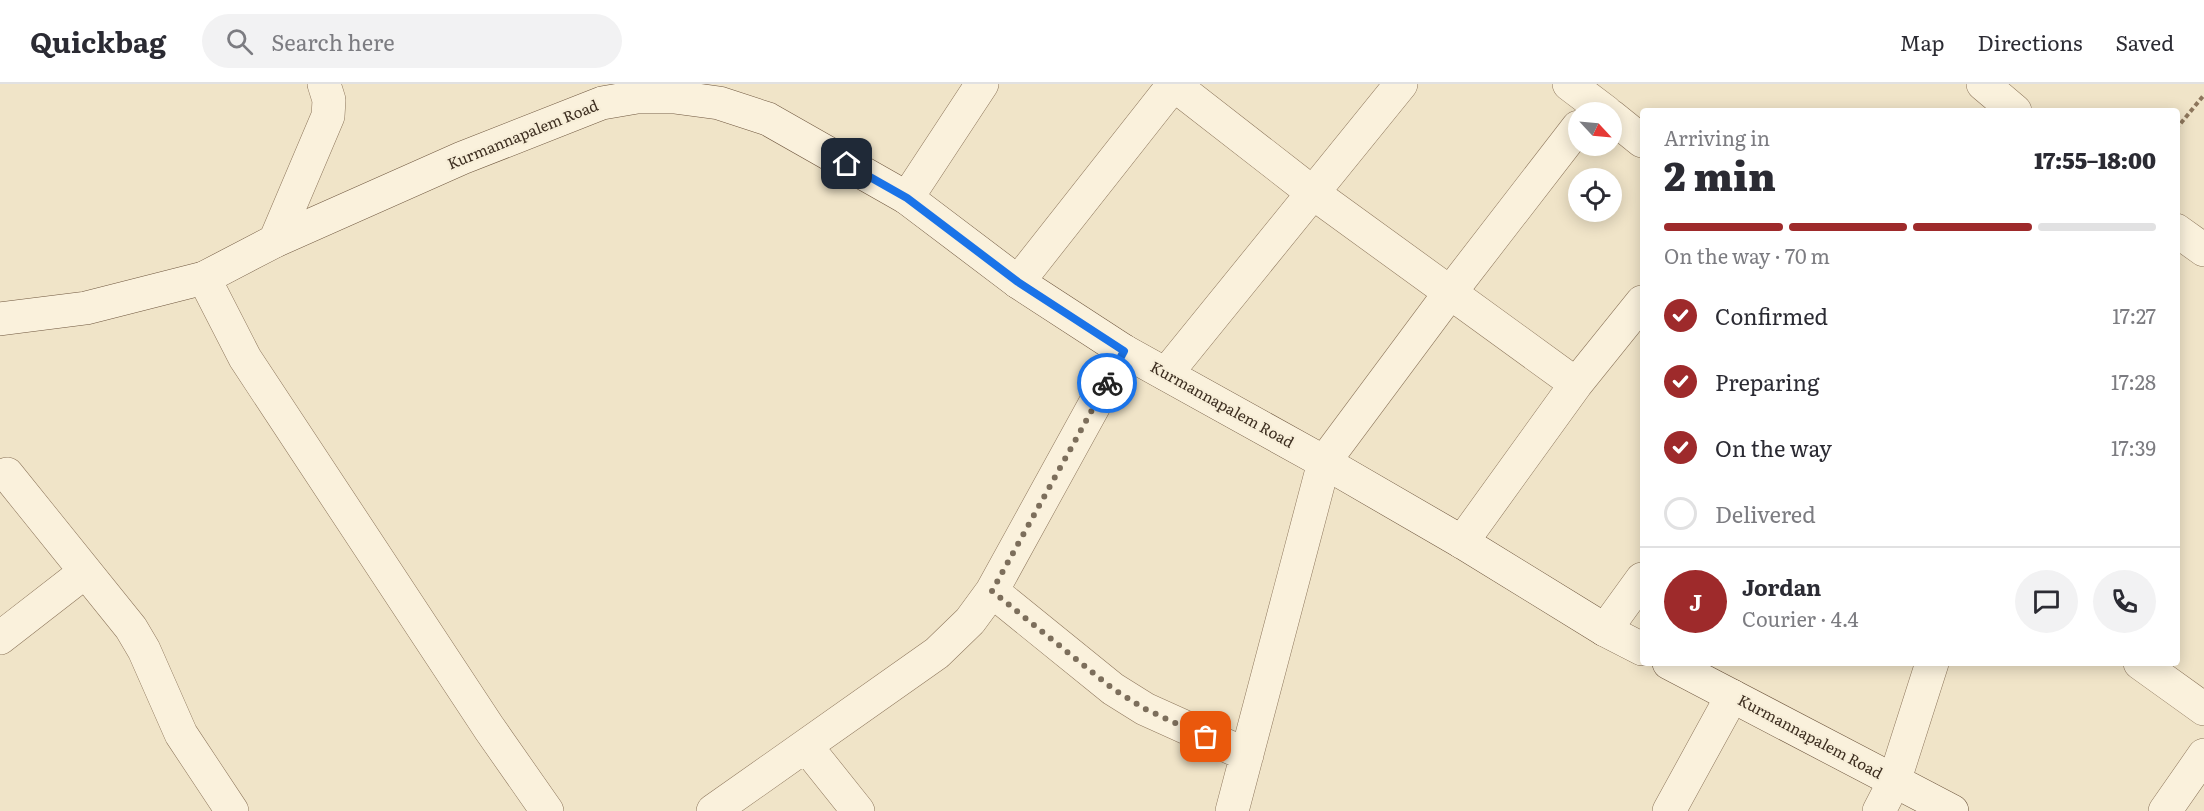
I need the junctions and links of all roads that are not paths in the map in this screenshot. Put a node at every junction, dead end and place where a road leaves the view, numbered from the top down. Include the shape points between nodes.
1 (324, 84) edge
2 (982, 84) edge
3 (1174, 84) edge
4 (1401, 84) edge
5 (1569, 84) edge
6 (1983, 84) edge
7 (638, 91) edge
8 (1590, 102) edge
9 (2011, 108) edge
10 (1622, 126) edge
11 (1640, 140) edge
12 (1568, 146) edge
13 (1313, 193) junction
14 (907, 198) junction
15 (2180, 233) edge
16 (275, 241) junction
17 (2204, 250) edge
18 (204, 278) junction
19 (1018, 282) junction
20 (1449, 294) junction
21 (1640, 304) edge
22 (0, 319) edge
23 (1124, 351) junction
24 (1166, 374) junction
25 (1576, 384) junction
26 (1324, 462) junction
27 (7, 474) dead end
28 (1462, 542) junction
29 (85, 572) junction
30 (1640, 582) edge
31 (992, 591) junction
32 (1605, 630) junction
33 (0, 638) edge
34 (1640, 648) edge
35 (1675, 666) edge
36 (1931, 666) edge
37 (2144, 666) edge
38 (1732, 696) junction
39 (2204, 709) edge
40 (806, 746) junction
41 (1247, 755) junction
42 (2204, 755) edge
43 (1894, 782) junction
44 (232, 811) edge
45 (547, 811) edge
46 (713, 811) edge
47 (858, 811) edge
48 (1232, 811) edge
49 (1670, 811) edge
50 (1879, 811) edge
51 (1952, 811) edge
52 (2165, 811) edge

1 - 16 street via 328,116
2 - 14 street
3 - 13 street
3 - 19 street
4 - 13 street
5 - 8 street
6 - 9 street
7 - 14 street, Kurmannapalem Road via 719,103 768,118
7 - 16 street, Kurmannapalem Road via 462,158
10 - 11 street
12 - 20 street
13 - 20 street
13 - 24 street
14 - 19 street, Kurmannapalem Road
15 - 17 street
16 - 18 street, Kurmannapalem Road
18 - 22 street, Kurmannapalem Road via 86,308
18 - 45 street via 245,358
19 - 23 street, Kurmannapalem Road
20 - 25 street
20 - 26 street
21 - 25 street
23 - 24 street, Kurmannapalem Road
23 - 31 street
24 - 26 street, Kurmannapalem Road
25 - 28 street
26 - 28 street, Kurmannapalem Road
26 - 41 street
27 - 29 street
28 - 32 street, Kurmannapalem Road
29 - 33 street
29 - 44 street via 131,628 182,734
30 - 32 street
31 - 40 street via 970,621 937,653
31 - 41 street via 1113,689 1145,709
32 - 34 street, Kurmannapalem Road
35 - 38 street, Kurmannapalem Road
36 - 43 street
37 - 39 street
38 - 43 street, Kurmannapalem Road
38 - 49 street
40 - 46 street
40 - 47 street
41 - 48 street
42 - 52 street
43 - 50 street
43 - 51 street, Kurmannapalem Road

